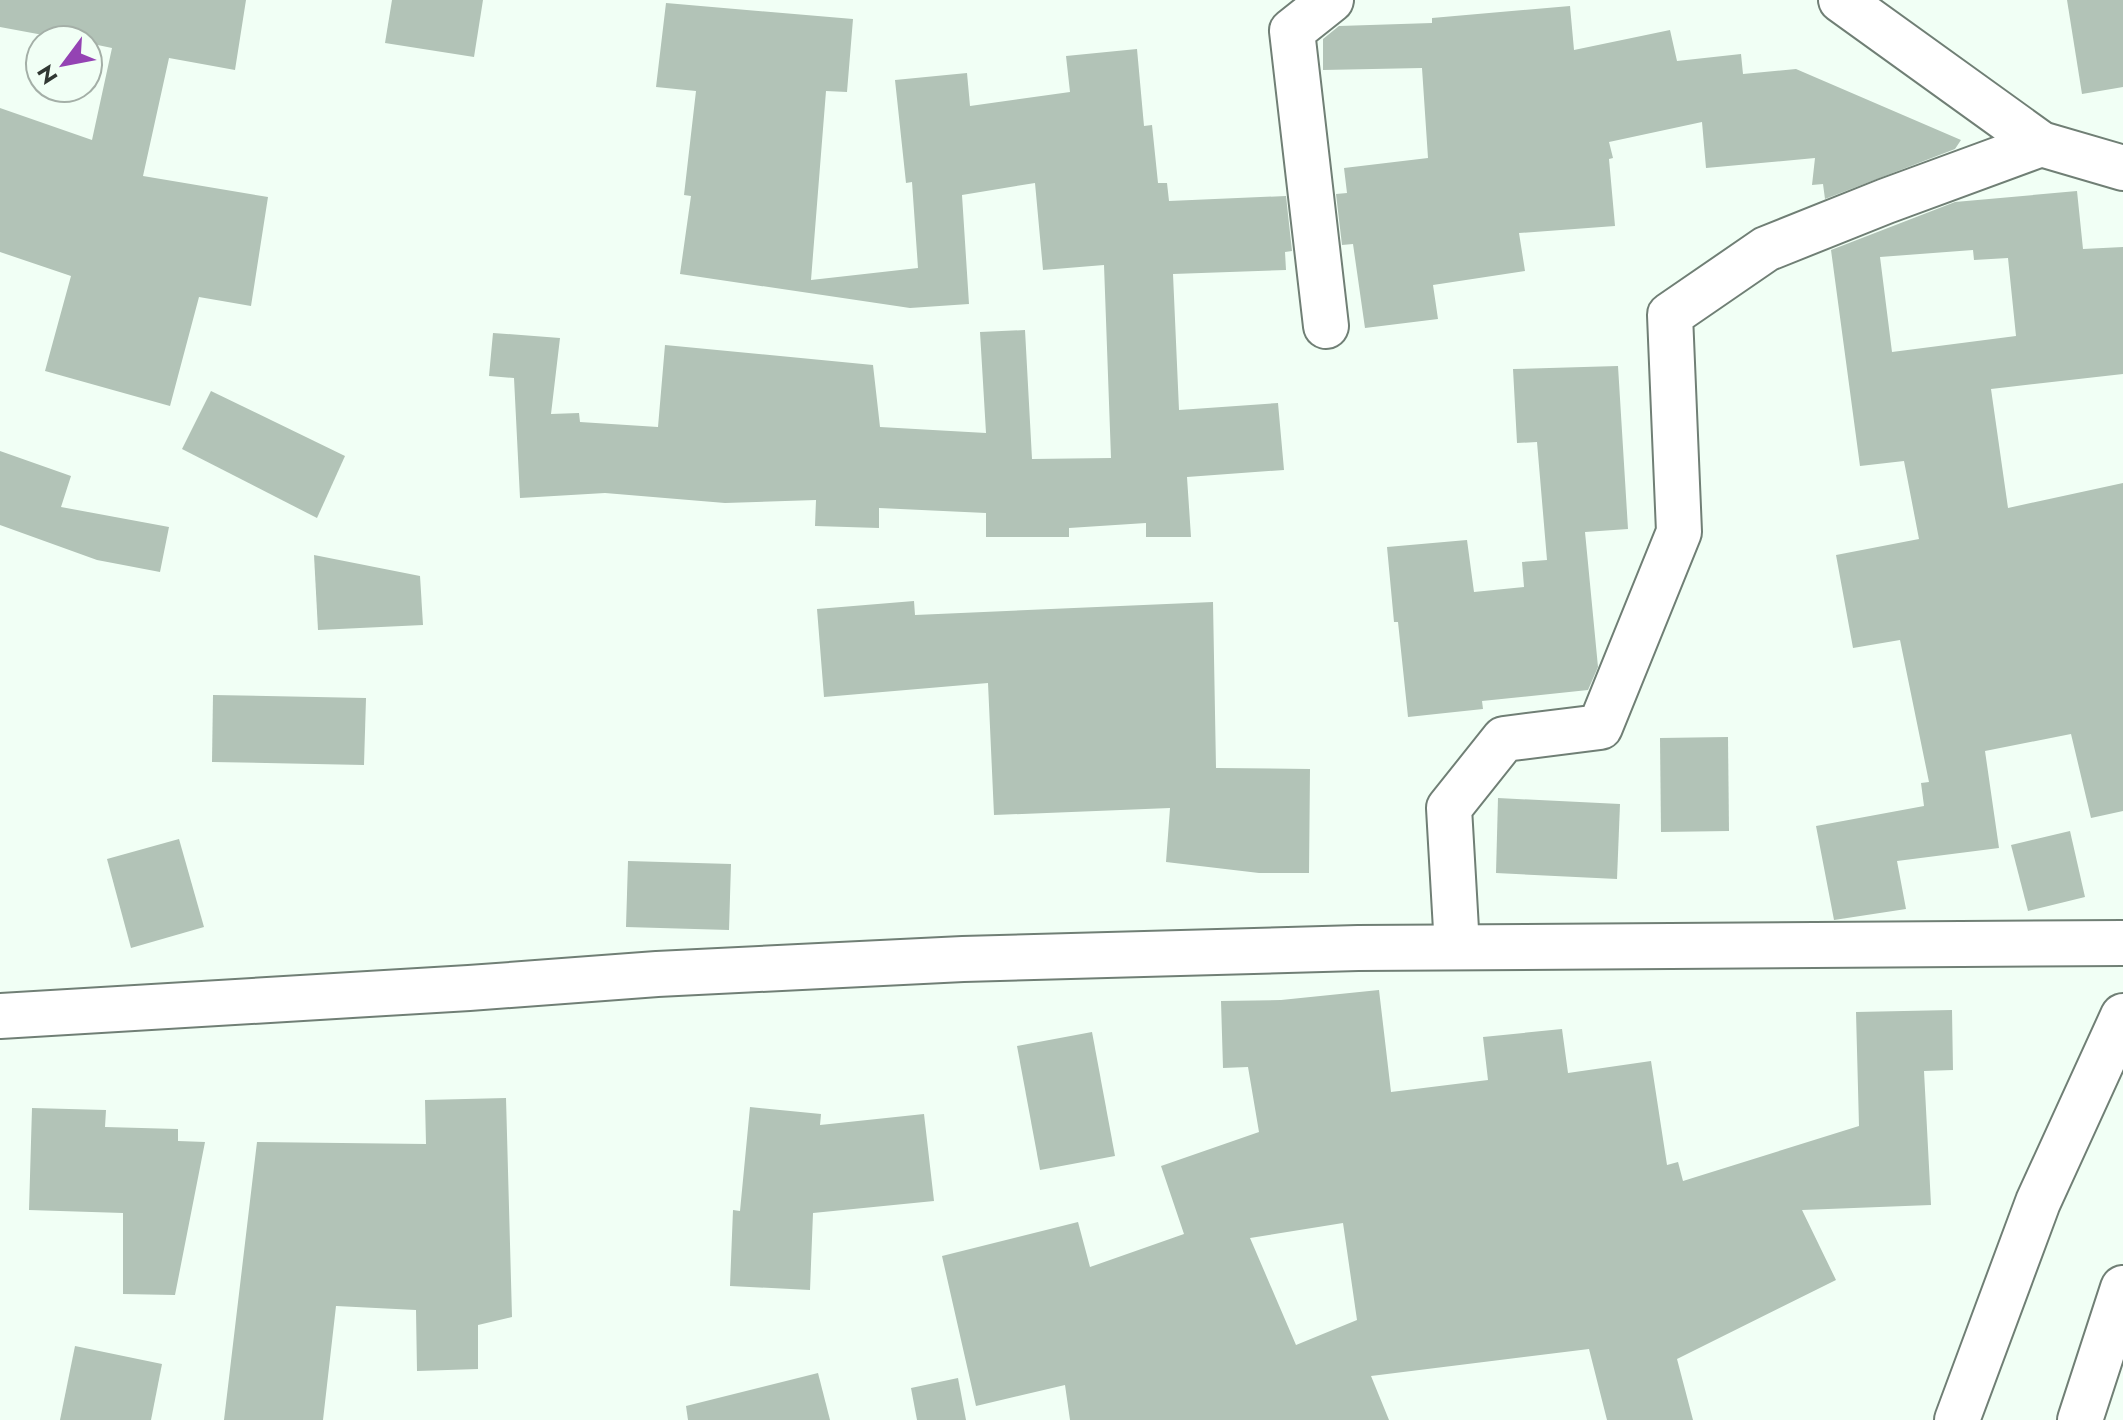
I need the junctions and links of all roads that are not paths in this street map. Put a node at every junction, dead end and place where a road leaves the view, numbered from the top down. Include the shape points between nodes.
1 (1331, 0) edge
2 (1841, 0) edge
3 (2041, 144) junction
4 (2123, 168) edge
5 (1326, 326) dead end
6 (2123, 943) edge
7 (1457, 947) junction
8 (0, 1016) edge
9 (2123, 1016) edge
10 (2123, 1288) edge
11 (1957, 1420) edge
12 (2080, 1420) edge

1 - 5 street via 1292,31
2 - 3 street
3 - 4 street
3 - 7 street via 1766,249 1670,315 1679,532 1600,727 1504,739 1449,808
6 - 7 street
7 - 8 street via 963,959
9 - 11 street via 2038,1202
10 - 12 street

